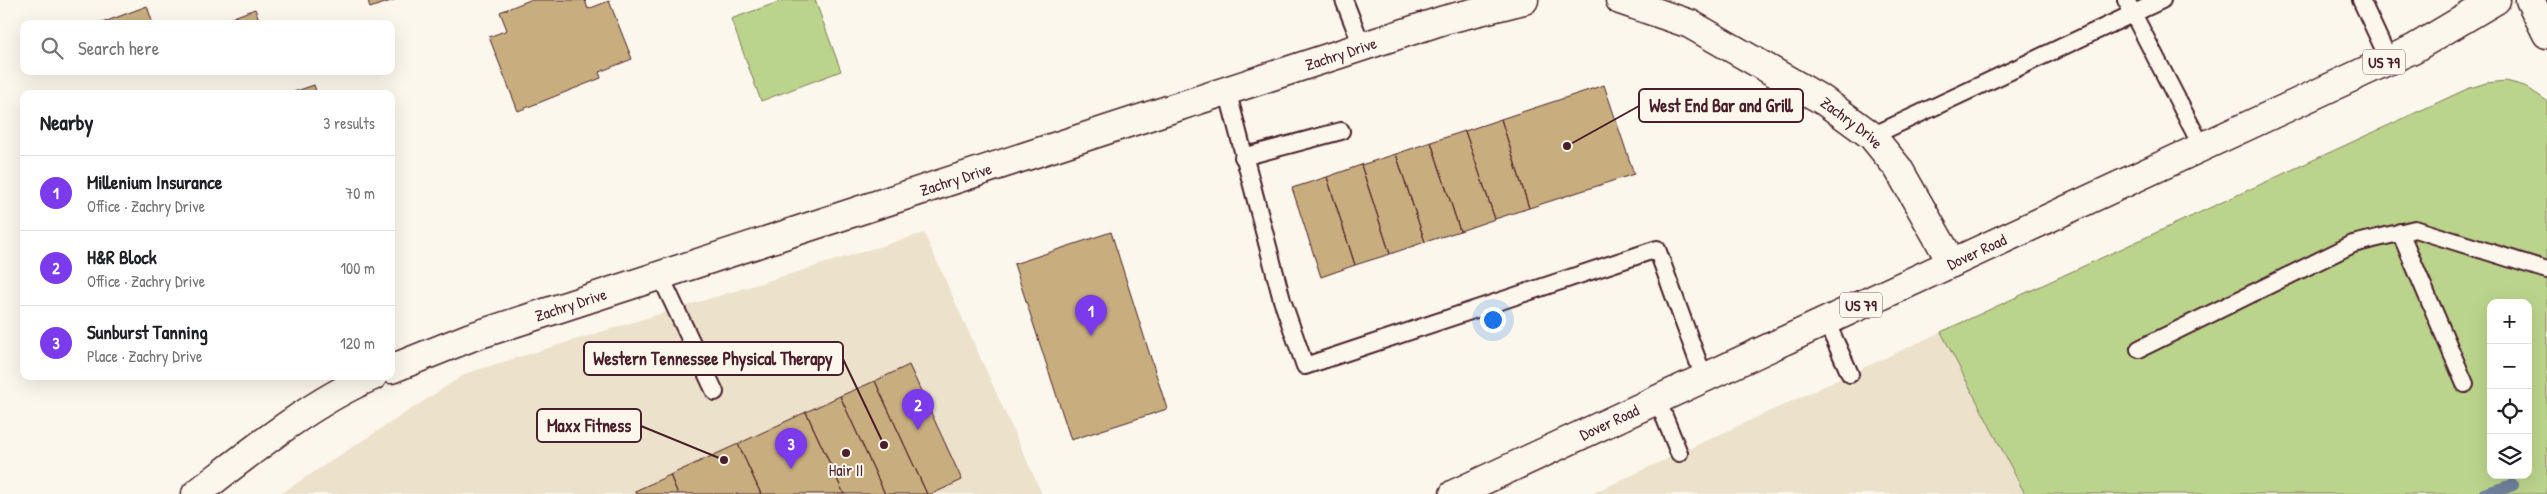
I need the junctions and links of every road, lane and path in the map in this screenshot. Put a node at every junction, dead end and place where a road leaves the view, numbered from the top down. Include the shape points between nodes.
1 (1344, 0) edge
2 (1524, 0) edge
3 (1620, 0) edge
4 (2162, 0) edge
5 (2361, 0) edge
6 (2496, 0) edge
7 (2530, 0) edge
8 (2130, 7) edge
9 (2547, 34) edge
10 (1362, 46) junction
11 (2389, 60) junction
12 (1227, 90) junction
13 (1341, 132) dead end
14 (1872, 136) junction
15 (2202, 147) junction
16 (1243, 157) junction
17 (2400, 232) junction
18 (1952, 263) junction
19 (2547, 270) edge
20 (660, 275) junction
21 (1826, 321) junction
22 (2139, 349) dead end
23 (395, 367) edge
24 (1850, 374) dead end
25 (1704, 378) junction
26 (364, 380) edge
27 (2465, 384) dead end
28 (715, 392) dead end
29 (1657, 399) junction
30 (1679, 453) dead end
31 (1467, 491) edge
32 (196, 494) edge

1 - 10 lane
2 - 10 street, Zachry Drive via 1444,20
3 - 14 street, Zachry Drive via 1690,24 1824,101
4 - 8 lane
5 - 11 lane
6 - 11 street, Dover Road / US 79
7 - 9 street
8 - 14 lane
8 - 15 lane
10 - 12 street, Zachry Drive
11 - 15 street, Dover Road / US 79
12 - 16 lane
12 - 20 street, Zachry Drive
13 - 16 lane
14 - 18 street, Zachry Drive via 1898,168
15 - 18 street, Dover Road / US 79
16 - 25 lane via 1282,300 1305,366 1657,248
17 - 19 lane via 2414,230
17 - 22 lane via 2353,244
17 - 27 lane
18 - 21 street, Dover Road / US 79
20 - 23 street, Zachry Drive via 471,337
20 - 28 lane
21 - 24 lane
21 - 25 street, Dover Road / US 79
25 - 29 street, Dover Road / US 79
26 - 32 street via 265,441
29 - 30 lane
29 - 31 street, Dover Road / US 79

